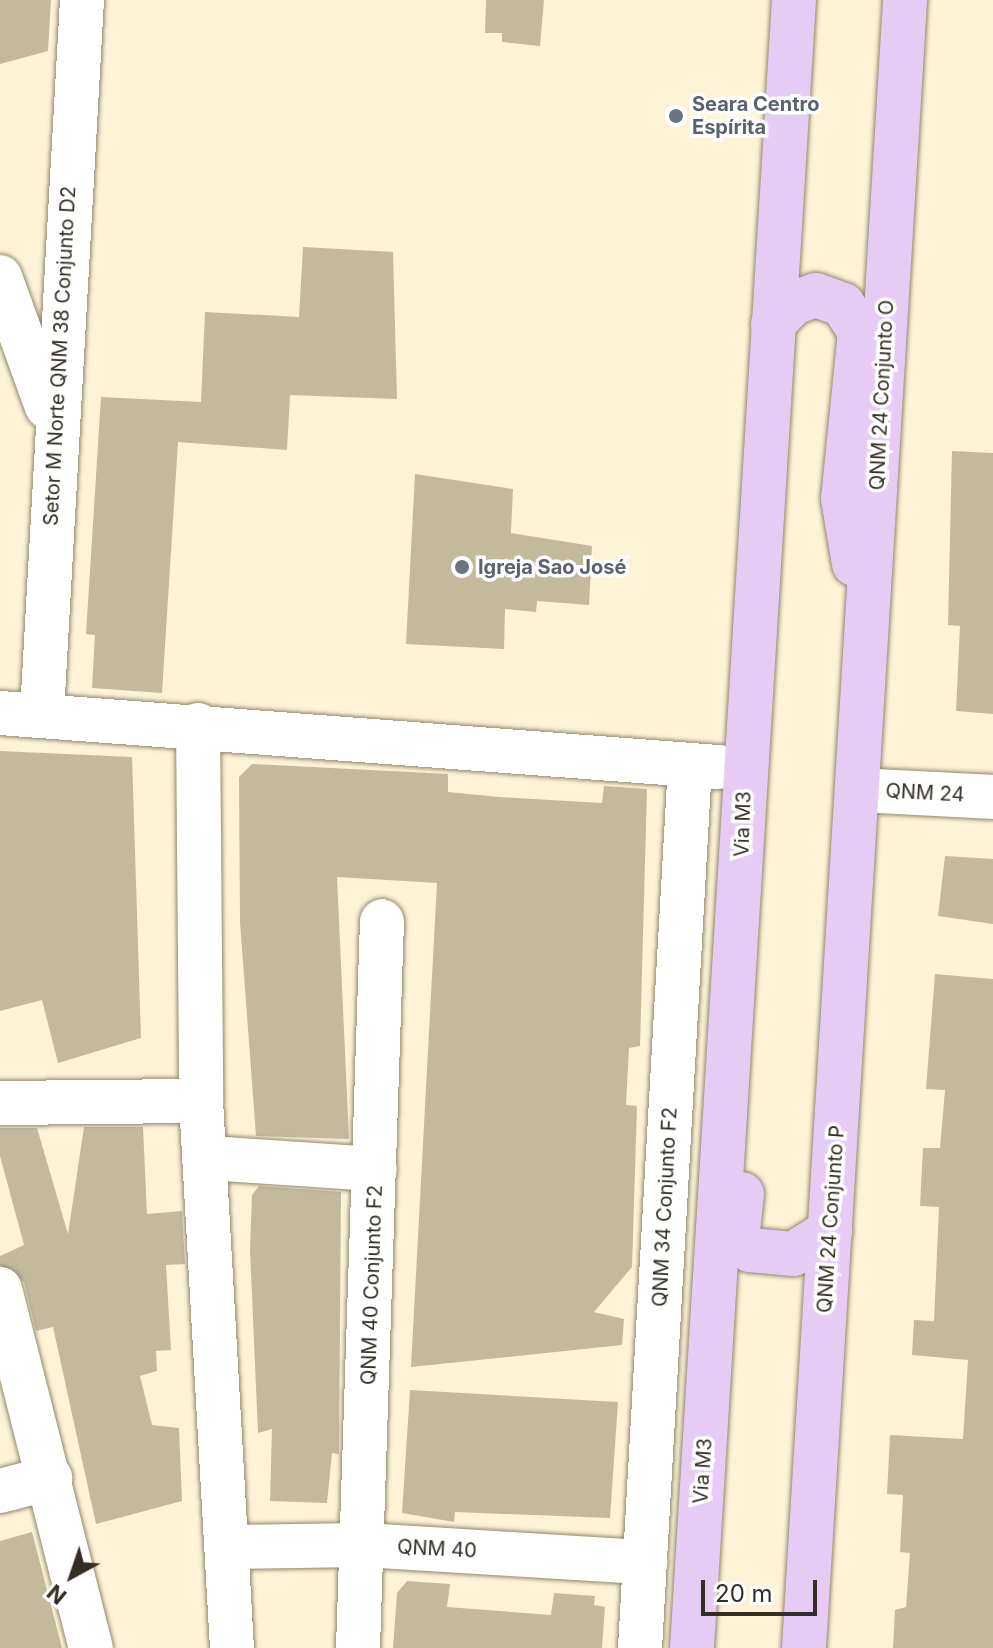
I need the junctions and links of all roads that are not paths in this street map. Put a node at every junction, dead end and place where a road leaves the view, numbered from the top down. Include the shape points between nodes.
1 (82, 0) edge
2 (794, 0) edge
3 (905, 0) edge
4 (0, 277) edge
5 (773, 324) junction
6 (54, 425) junction
7 (867, 649) junction
8 (21, 713) edge
9 (198, 725) junction
10 (690, 766) junction
11 (745, 768) junction
12 (857, 790) junction
13 (993, 797) edge
14 (742, 877) junction
15 (382, 921) dead end
16 (201, 1101) junction
17 (0, 1103) edge
18 (209, 1158) junction
19 (375, 1169) junction
20 (830, 1231) junction
21 (0, 1289) edge
22 (50, 1478) junction
23 (0, 1491) edge
24 (364, 1545) junction
25 (229, 1547) junction
26 (645, 1562) junction
27 (91, 1648) edge
28 (232, 1648) edge
29 (358, 1648) edge
30 (640, 1648) edge
31 (692, 1648) edge
32 (804, 1648) edge

1 - 6 street, Setor M Norte QNM 38 Conjunto D2
2 - 5 main road, Via M3
3 - 7 main road, QNM 24 Conjunto O
4 - 6 street
5 - 7 main road via 793,303 816,295 843,305 860,332 843,498
5 - 11 main road, Via M3
6 - 8 street, Setor M Norte QNM 38 Conjunto D2
7 - 12 main road, QNM 24 Conjunto O
8 - 9 street
9 - 10 street
9 - 16 street
10 - 11 street
10 - 26 street, QNM 34 Conjunto F2
11 - 14 main road, Via M3
12 - 13 street, QNM 24
12 - 20 main road, QNM 24 Conjunto P
14 - 20 main road via 757,1036 737,1240 750,1250 793,1254
14 - 31 main road, Via M3
15 - 19 street, QNM 40 Conjunto F2
16 - 17 street
16 - 18 street
18 - 19 street
18 - 25 street
19 - 24 street, QNM 40 Conjunto F2
20 - 32 main road, QNM 24 Conjunto P
21 - 22 street
22 - 23 street
22 - 27 street
24 - 25 street, QNM 40
24 - 26 street, QNM 40
24 - 29 street, QNM 40 Conjunto F2
25 - 28 street
26 - 30 street, QNM 34 Conjunto F2

